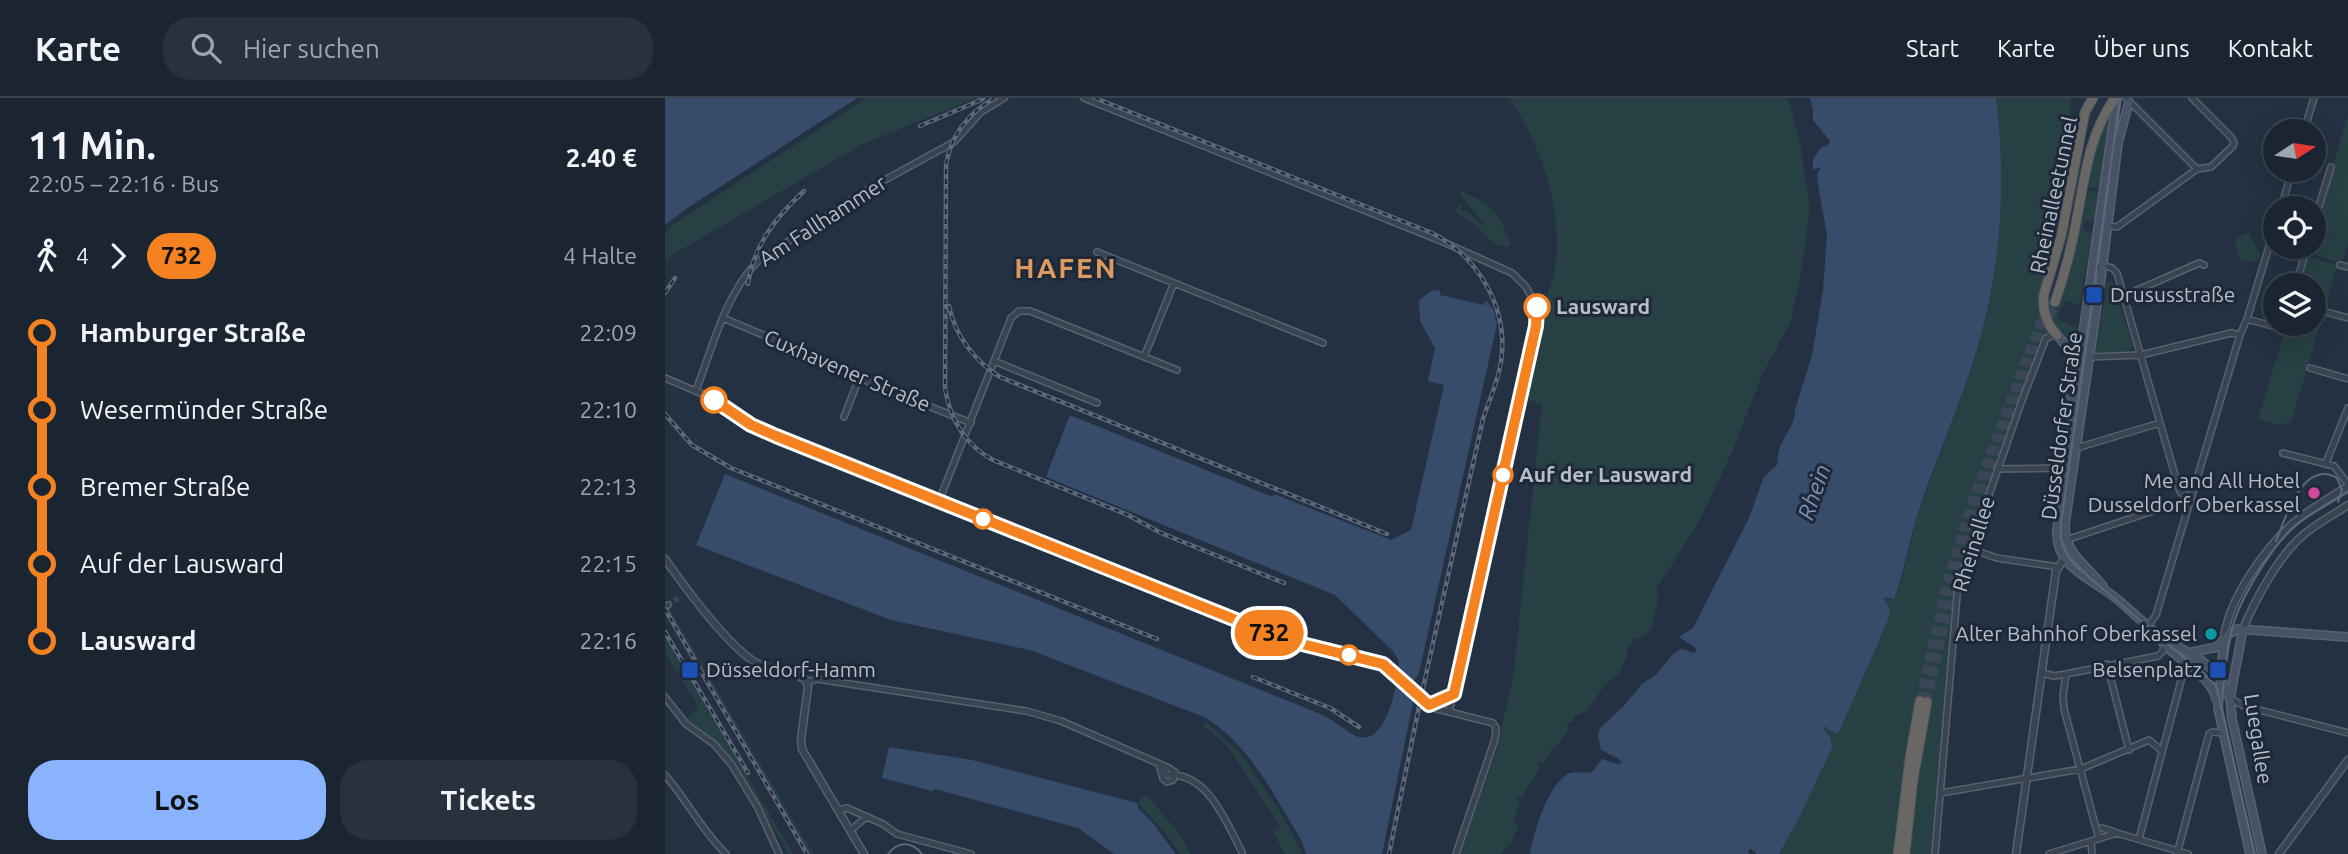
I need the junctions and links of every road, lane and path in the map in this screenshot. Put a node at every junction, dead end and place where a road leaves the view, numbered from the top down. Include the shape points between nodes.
1 (1004, 98) edge
2 (1084, 98) edge
3 (2093, 98) edge
4 (2116, 98) edge
5 (2192, 98) edge
6 (2314, 98) edge
7 (2128, 101) edge
8 (2308, 119) edge
9 (2331, 167) dead end
10 (2197, 169) junction
11 (2322, 196) edge
12 (2107, 226) junction
13 (2098, 230) junction
14 (1097, 252) dead end
15 (2265, 259) edge
16 (2103, 265) junction
17 (2204, 265) dead end
18 (2340, 265) dead end
19 (2348, 267) edge
20 (2091, 271) junction
21 (1174, 283) junction
22 (2124, 296) junction
23 (2326, 312) dead end
24 (723, 318) junction
25 (2348, 318) edge
26 (2247, 319) junction
27 (2263, 322) edge
28 (2057, 335) junction
29 (2240, 335) junction
30 (1323, 343) dead end
31 (2141, 355) junction
32 (1144, 357) junction
33 (2088, 357) junction
34 (1172, 360) dead end
35 (994, 361) junction
36 (1162, 364) junction
37 (2310, 368) dead end
38 (1177, 370) dead end
39 (860, 376) junction
40 (665, 378) edge
41 (2348, 379) edge
42 (696, 390) junction
43 (1097, 403) dead end
44 (2348, 408) edge
45 (844, 417) dead end
46 (971, 422) junction
47 (2160, 423) junction
48 (2075, 446) junction
49 (2283, 453) dead end
50 (2326, 463) junction
51 (2068, 466) junction
52 (1997, 469) junction
53 (2348, 485) edge
54 (2191, 496) junction
55 (939, 501) junction
56 (2348, 505) edge
57 (2187, 508) junction
58 (2057, 530) junction
59 (2067, 544) junction
60 (1977, 551) dead end
61 (665, 559) edge
62 (2064, 559) junction
63 (2057, 567) junction
64 (2088, 569) junction
65 (2107, 591) junction
66 (2229, 617) junction
67 (2148, 626) junction
68 (2239, 629) junction
69 (2157, 634) junction
70 (2348, 637) edge
71 (2224, 640) junction
72 (2164, 644) junction
73 (2188, 653) junction
74 (2183, 663) junction
75 (2108, 664) junction
76 (2193, 670) junction
77 (2042, 673) junction
78 (2066, 674) junction
79 (2054, 676) junction
80 (2182, 677) junction
81 (2220, 678) junction
82 (807, 682) junction
83 (2065, 684) junction
84 (1454, 694) junction
85 (665, 697) edge
86 (2230, 698) junction
87 (1429, 705) junction
88 (2244, 706) junction
89 (2218, 708) junction
90 (1449, 712) junction
91 (2231, 714) junction
92 (2223, 733) junction
93 (2348, 733) edge
94 (2129, 750) junction
95 (2162, 751) junction
96 (2348, 760) edge
97 (2081, 769) junction
98 (665, 775) edge
99 (2027, 780) junction
100 (1941, 793) junction
101 (838, 810) junction
102 (866, 817) junction
103 (2102, 828) dead end
104 (850, 831) junction
105 (2117, 833) junction
106 (2099, 839) junction
107 (2139, 839) junction
108 (2091, 842) junction
109 (2286, 851) edge
110 (1242, 852) dead end
111 (2177, 853) edge
112 (726, 854) edge
113 (779, 854) edge
114 (864, 854) edge
115 (971, 854) edge
116 (1456, 854) edge
117 (1898, 854) edge
118 (1905, 854) edge
119 (1935, 854) edge
120 (2016, 854) edge
121 (2049, 854) edge
122 (2092, 854) edge
123 (2188, 854) edge
124 (2251, 854) edge
125 (2262, 854) edge
126 (2279, 854) edge

1 - 24 street, Am Fallhammer via 981,111 951,144 869,188 764,256 747,274
2 - 84 street via 1441,242 1512,273 1529,291 1536,326
3 - 4 highway, Rheinalleetunnel via 2052,301 2071,249 2090,148
3 - 28 highway via 2085,112 2061,237 2044,294 2043,311
4 - 13 main road, Düsseldorfer Straße
5 - 10 street via 2234,142 2211,167
6 - 8 street
7 - 10 street
7 - 12 main road, Düsseldorfer Straße
9 - 11 street
10 - 12 street via 2117,227
12 - 13 main road
12 - 16 main road, Düsseldorfer Straße
13 - 20 main road, Düsseldorfer Straße
14 - 21 street
15 - 26 street
16 - 20 street
16 - 22 street via 2117,273
16 - 33 main road, Düsseldorfer Straße
17 - 22 street via 2199,263
18 - 19 street
20 - 51 main road, Düsseldorfer Straße
21 - 30 street
21 - 32 street
22 - 31 street
23 - 25 street
24 - 39 street, Cuxhavener Straße
24 - 42 street, Am Fallhammer
26 - 27 street
26 - 29 street
28 - 51 main road, Düsseldorfer Straße via 2070,352 2073,367 2064,433
28 - 52 street, Rheinallee via 2045,341
29 - 31 street via 2231,333
29 - 54 street
31 - 33 street
31 - 47 street
32 - 35 street via 1024,310 1011,318
32 - 36 street
33 - 48 main road, Düsseldorfer Straße
34 - 36 street
35 - 43 street
35 - 46 street
36 - 38 street
37 - 41 street
39 - 45 street
39 - 46 street, Cuxhavener Straße
40 - 42 street
42 - 55 street via 756,428
44 - 50 street
46 - 55 street
47 - 48 street
47 - 54 street via 2179,489
48 - 51 main road, Düsseldorfer Straße
49 - 50 street
50 - 53 street via 2338,469
51 - 52 street
51 - 58 main road, Düsseldorfer Straße
51 - 59 main road, Düsseldorfer Straße
52 - 100 street, Rheinallee via 1958,584
53 - 66 street via 2287,529 2248,579
54 - 57 street
55 - 87 street via 1286,640 1378,663 1395,672
56 - 68 street via 2292,547
57 - 59 street via 2174,504
57 - 67 street via 2156,615
58 - 59 street
58 - 62 main road, Düsseldorfer Straße
59 - 62 main road
59 - 64 main road
60 - 63 street
61 - 82 street via 686,594 748,658
62 - 63 street
62 - 64 main road via 2069,557
62 - 65 main road
63 - 77 street
64 - 65 main road
65 - 67 main road
66 - 68 street via 2231,627
66 - 71 street
67 - 69 main road
68 - 70 main road
68 - 71 main road
68 - 86 main road, Luegallee
69 - 72 main road
69 - 73 main road
71 - 73 main road via 2217,647
71 - 81 main road, Luegallee
72 - 74 main road
72 - 75 street via 2158,656
73 - 81 main road
74 - 76 main road
74 - 80 street
75 - 78 street
75 - 94 street
76 - 80 street
76 - 89 main road via 2211,685
77 - 79 street
77 - 99 street
78 - 79 street
78 - 83 street
79 - 83 street
80 - 95 street
81 - 86 main road
81 - 89 main road, Luegallee
82 - 101 street via 801,746
82 - 110 street via 817,679 1061,720 1159,764 1167,775 1189,779 1212,797
83 - 97 street via 2064,709
84 - 87 street
84 - 90 street
85 - 113 street via 686,724 714,744 732,765
86 - 88 street
86 - 91 main road, Luegallee
87 - 90 street
88 - 91 street
88 - 93 street
89 - 92 main road, Luegallee
90 - 116 street via 1491,722 1496,728
91 - 125 main road, Luegallee
92 - 111 street via 2209,734
92 - 124 main road, Luegallee
94 - 95 street via 2149,740
94 - 97 street
95 - 107 street
96 - 109 street
97 - 99 street
97 - 106 street
98 - 112 street
99 - 100 street
99 - 120 street
100 - 119 street, Rheinallee
101 - 102 street via 846,808
101 - 104 street
102 - 104 street
102 - 115 street via 897,834
103 - 105 street
104 - 114 street
105 - 106 street
105 - 107 street
106 - 108 street
107 - 111 street
108 - 121 street
108 - 122 street
109 - 126 street
111 - 123 street
117 - 118 highway via 1908,769 1923,702

